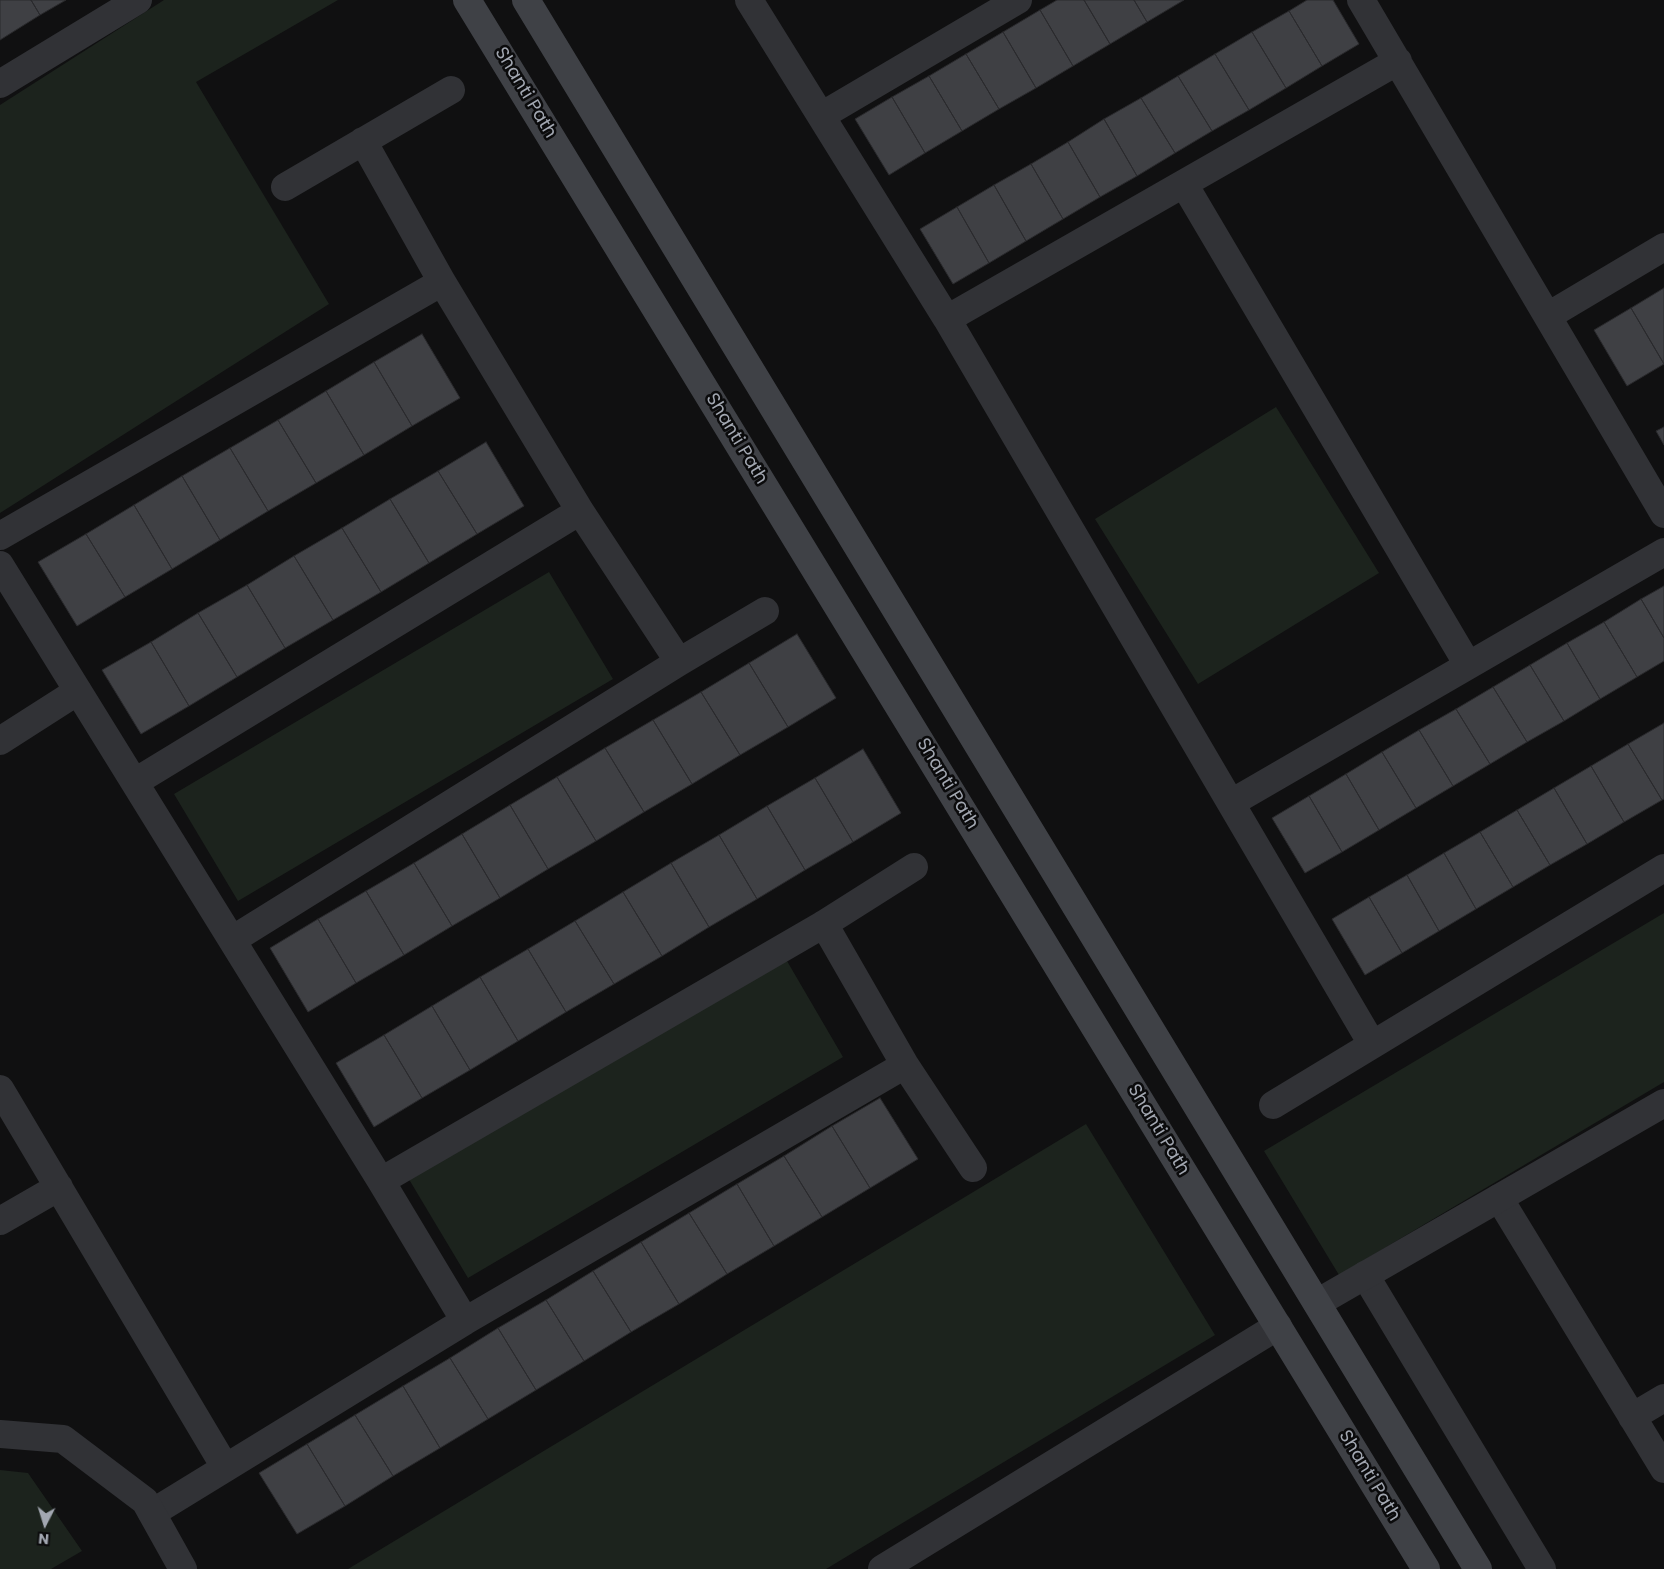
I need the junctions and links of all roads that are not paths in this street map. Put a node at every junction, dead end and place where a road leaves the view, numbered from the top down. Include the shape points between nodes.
1 (138, 0) edge
2 (467, 0) edge
3 (526, 0) edge
4 (749, 0) edge
5 (1018, 0) edge
6 (1362, 0) edge
7 (1398, 61) junction
8 (0, 84) edge
9 (451, 90) dead end
10 (821, 116) junction
11 (363, 141) junction
12 (1184, 184) junction
13 (285, 187) dead end
14 (1664, 248) edge
15 (442, 282) junction
16 (1548, 316) junction
17 (947, 319) junction
18 (580, 511) junction
19 (1664, 514) edge
20 (0, 536) edge
21 (1664, 552) edge
22 (0, 564) edge
23 (766, 611) dead end
24 (679, 662) junction
25 (1468, 665) junction
26 (78, 691) junction
27 (0, 741) edge
28 (135, 782) junction
29 (1231, 803) junction
30 (914, 867) dead end
31 (1664, 868) edge
32 (824, 924) junction
33 (232, 940) junction
34 (1372, 1044) junction
35 (905, 1065) junction
36 (0, 1088) edge
37 (1664, 1103) edge
38 (1273, 1105) dead end
39 (973, 1168) dead end
40 (381, 1181) junction
41 (59, 1187) junction
42 (1499, 1198) junction
43 (0, 1221) edge
44 (1365, 1275) junction
45 (1317, 1303) junction
46 (465, 1321) junction
47 (1278, 1326) junction
48 (1664, 1398) edge
49 (1632, 1417) junction
50 (0, 1434) edge
51 (225, 1467) junction
52 (1664, 1469) edge
53 (152, 1513) junction
54 (183, 1569) edge
55 (882, 1569) edge
56 (1426, 1569) edge
57 (1478, 1569) edge
58 (1542, 1569) edge

1 - 8 street
2 - 47 main road, Shanti Path
3 - 45 main road
4 - 10 street
5 - 10 street
6 - 7 street
7 - 12 street
7 - 16 street
9 - 11 street
10 - 17 street
11 - 13 street
11 - 15 street
12 - 17 street
12 - 25 street
14 - 16 street
15 - 18 street
15 - 20 street
16 - 19 street
17 - 29 street
18 - 24 street
18 - 28 street
21 - 25 street
22 - 26 street
23 - 24 street
24 - 33 street
25 - 29 street
26 - 27 street
26 - 28 street
28 - 33 street
29 - 34 street
30 - 32 street
31 - 34 street
32 - 35 street
32 - 40 street
33 - 40 street
34 - 38 street
35 - 39 street
35 - 46 street
36 - 41 street
37 - 42 street
40 - 46 street
41 - 43 street
41 - 51 street
42 - 44 street
42 - 49 street
44 - 45 street
44 - 58 street
45 - 57 main road
46 - 51 street
47 - 55 street
47 - 56 main road, Shanti Path
48 - 49 street
49 - 52 street
50 - 53 street via 63,1439 144,1501
51 - 53 street
53 - 54 street

